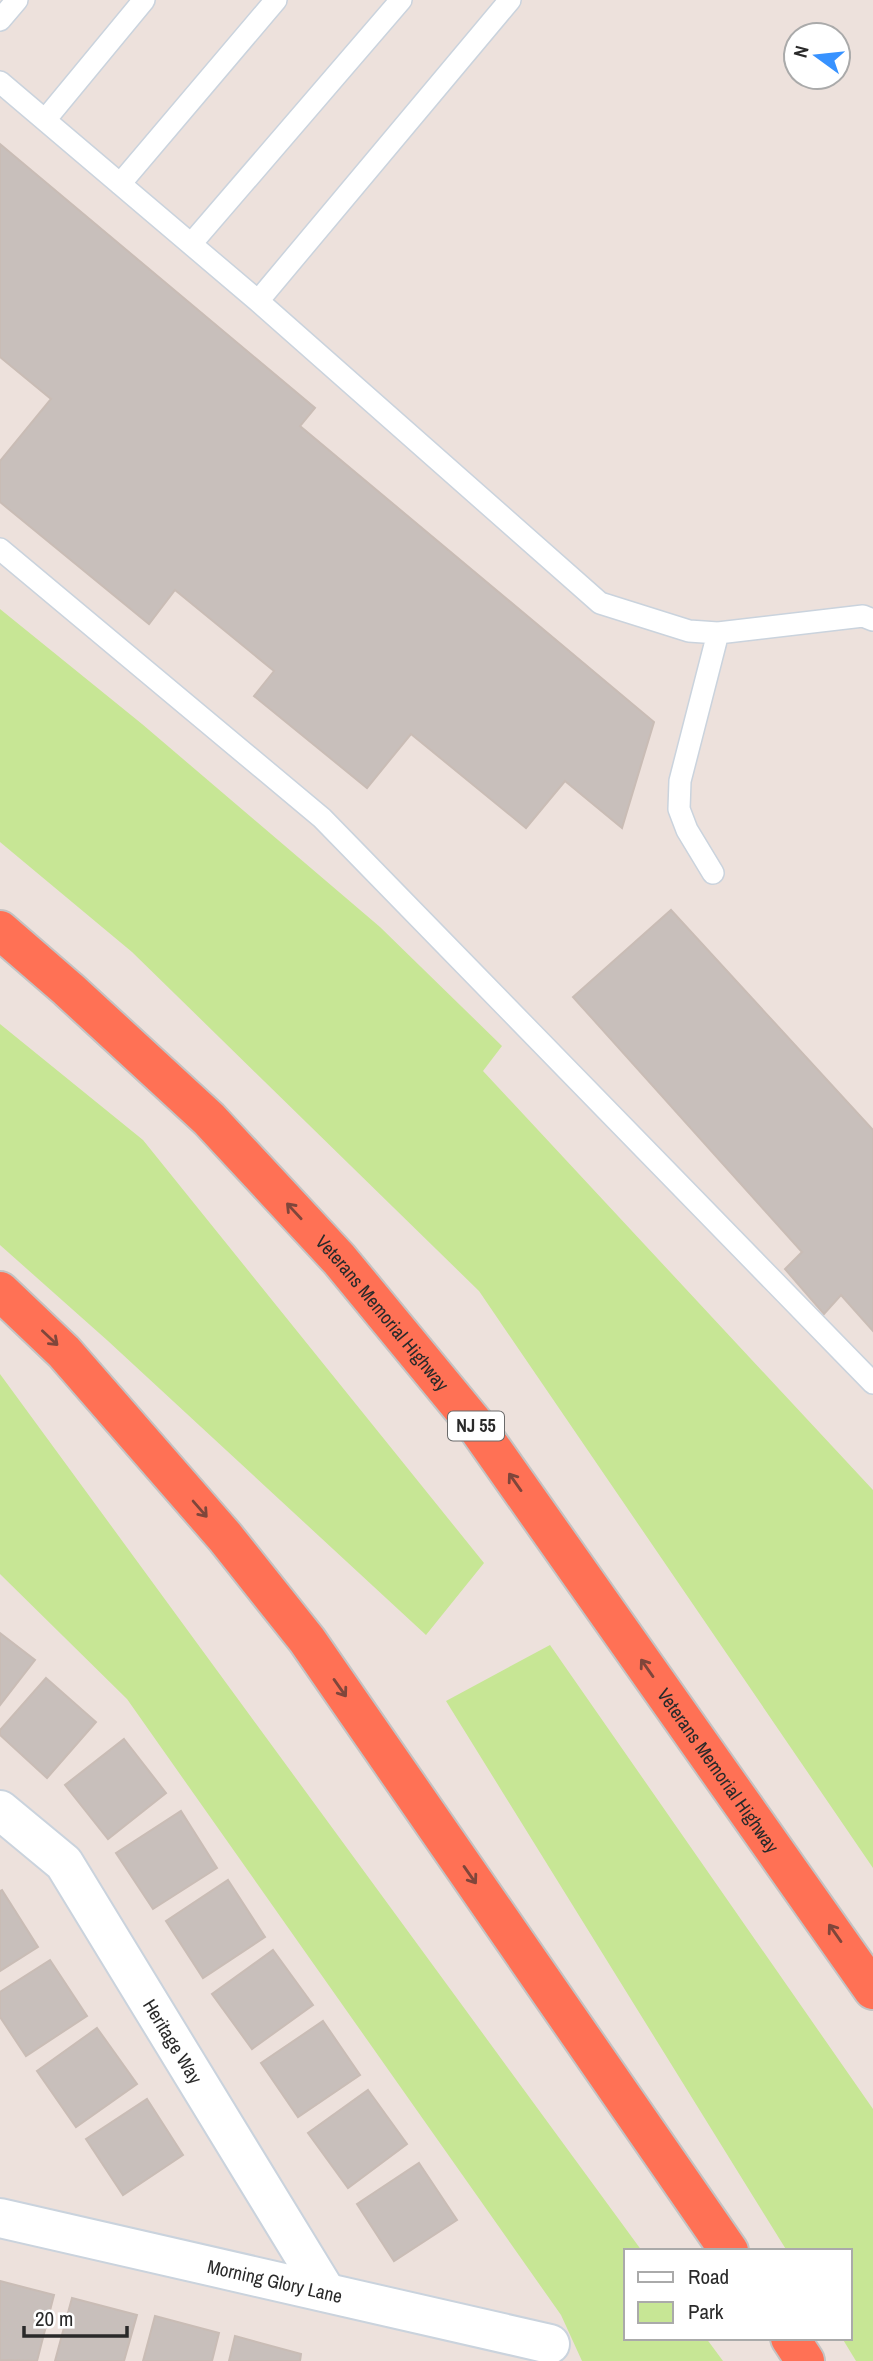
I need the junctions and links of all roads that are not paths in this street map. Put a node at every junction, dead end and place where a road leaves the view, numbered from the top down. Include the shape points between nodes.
1 (17, 0) edge
2 (144, 0) edge
3 (276, 0) edge
4 (401, 0) edge
5 (510, 0) edge
6 (0, 20) edge
7 (0, 82) edge
8 (46, 120) junction
9 (120, 184) junction
10 (191, 244) junction
11 (258, 301) junction
12 (0, 549) edge
13 (870, 614) edge
14 (718, 633) junction
15 (713, 873) dead end
16 (0, 930) edge
17 (0, 1292) edge
18 (873, 1383) edge
19 (0, 1810) edge
20 (873, 1990) edge
21 (0, 2218) edge
22 (728, 2249) edge
23 (326, 2292) junction
24 (791, 2340) edge
25 (550, 2344) dead end
26 (805, 2361) edge

1 - 6 lane
2 - 8 lane
3 - 9 lane
4 - 10 lane
5 - 11 lane
7 - 8 lane
8 - 9 lane
9 - 10 lane
10 - 11 lane
11 - 14 lane via 600,603 689,631
12 - 18 lane via 322,818
13 - 14 lane
14 - 15 lane via 680,781 679,809
20 -> 16 highway, Veterans Memorial Highway / NJ 55 via 474,1423 339,1259 209,1119
17 -> 22 highway via 65,1352 307,1640
19 - 23 street, Heritage Way via 64,1863
21 - 23 street, Morning Glory Lane
23 - 25 street, Morning Glory Lane
24 - 26 highway

